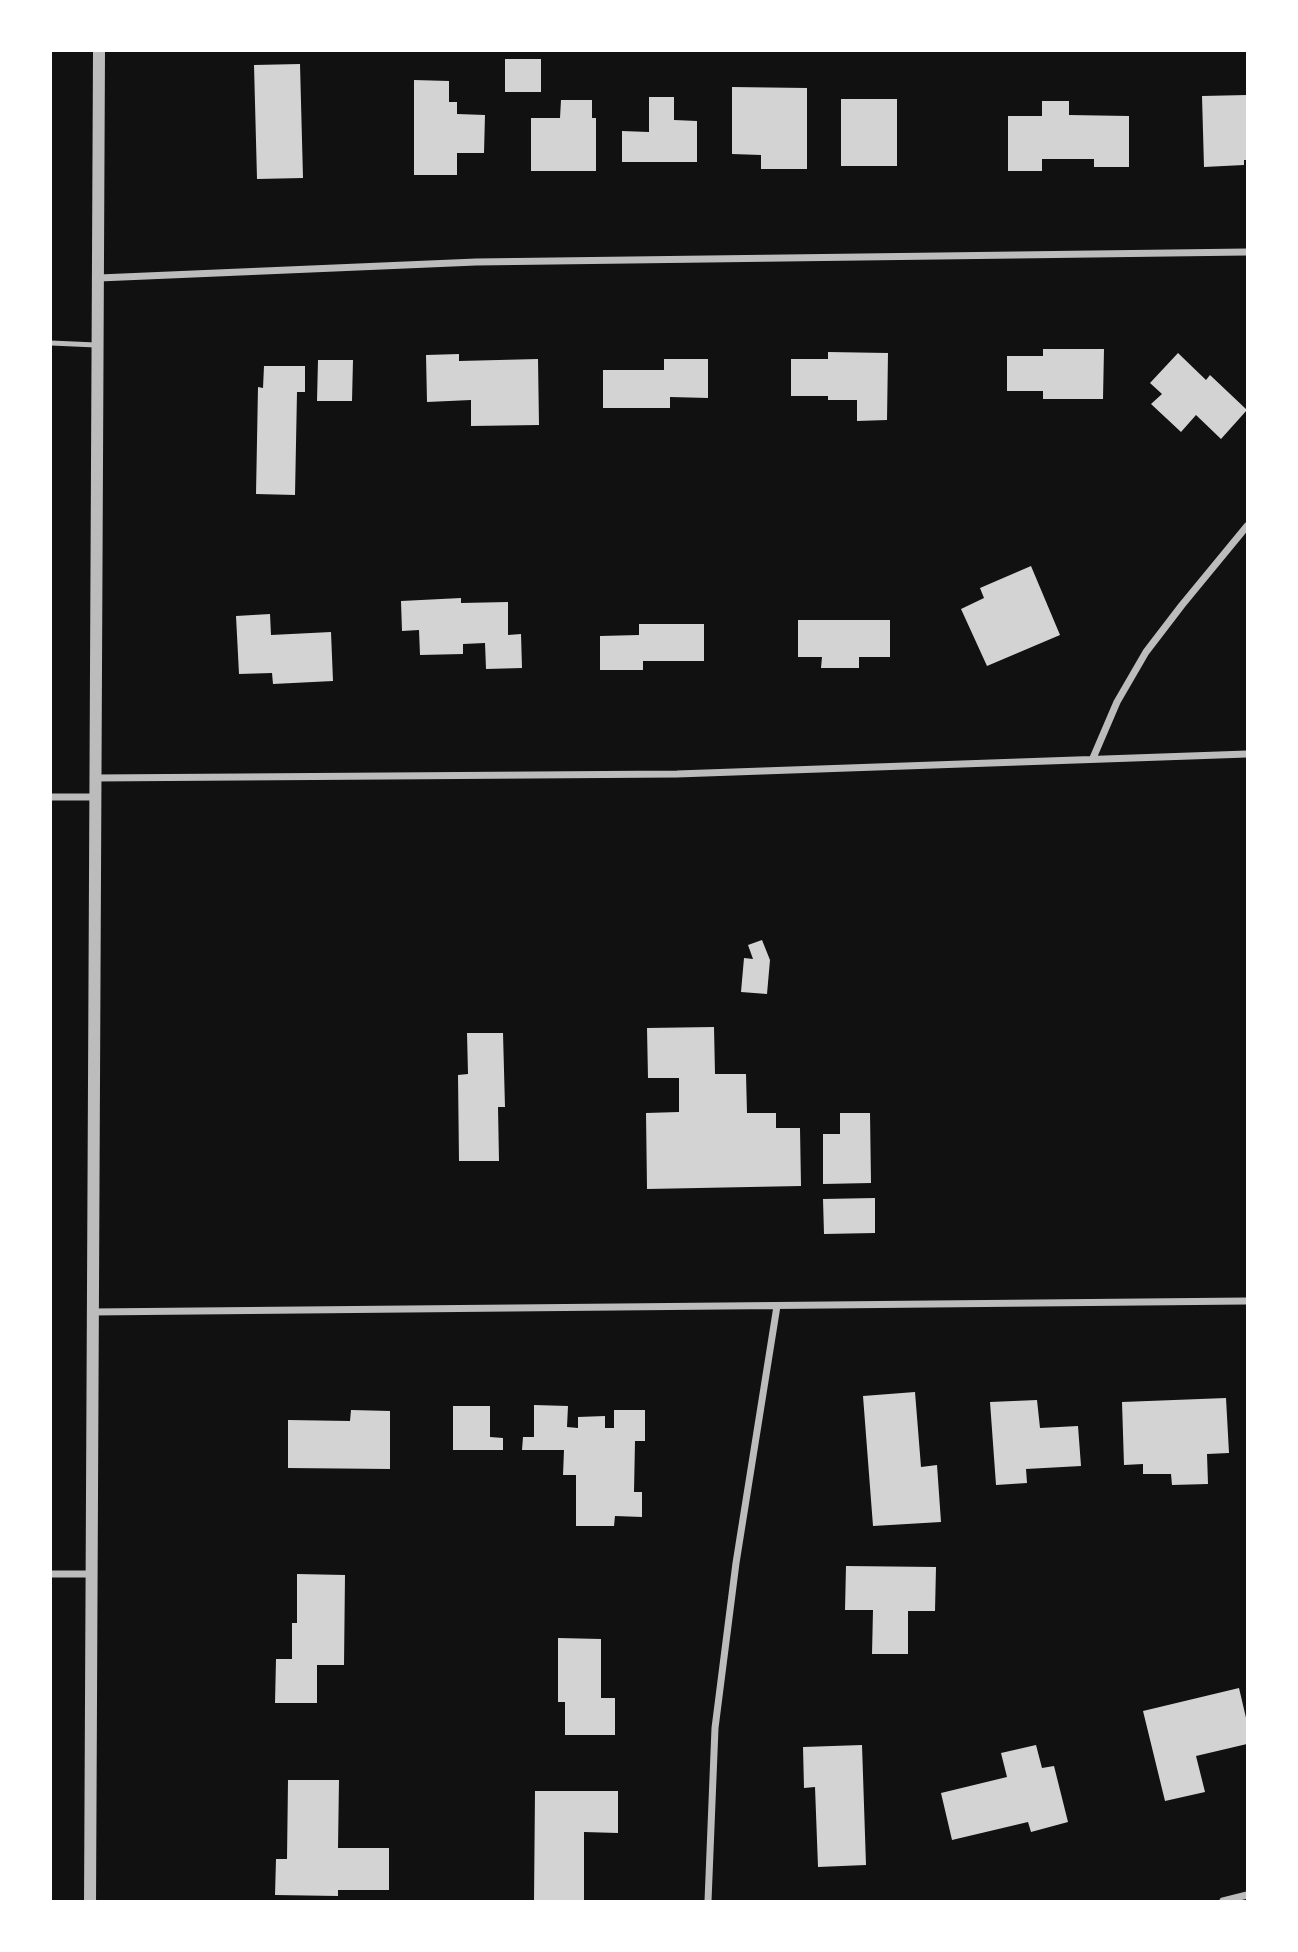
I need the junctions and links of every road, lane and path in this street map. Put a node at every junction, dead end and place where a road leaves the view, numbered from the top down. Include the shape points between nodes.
1 (99, 51) edge
2 (1247, 251) edge
3 (99, 278) junction
4 (51, 343) edge
5 (99, 345) junction
6 (1247, 526) edge
7 (1247, 754) edge
8 (1093, 758) junction
9 (94, 778) junction
10 (51, 797) edge
11 (94, 797) junction
12 (1247, 1301) edge
13 (777, 1306) junction
14 (92, 1312) junction
15 (51, 1574) edge
16 (90, 1574) junction
17 (1247, 1895) edge
18 (90, 1901) edge
19 (708, 1901) edge
20 (1223, 1901) edge

1 - 3 street
2 - 3 street via 476,262
3 - 5 street
4 - 5 lane
5 - 9 street
6 - 8 street via 1146,652 1117,702
7 - 8 street
8 - 9 street via 677,774
9 - 11 street
10 - 11 street
11 - 14 street
12 - 13 street
13 - 14 street
13 - 19 street via 719,1687
14 - 16 street
15 - 16 street
16 - 18 street
17 - 20 street

